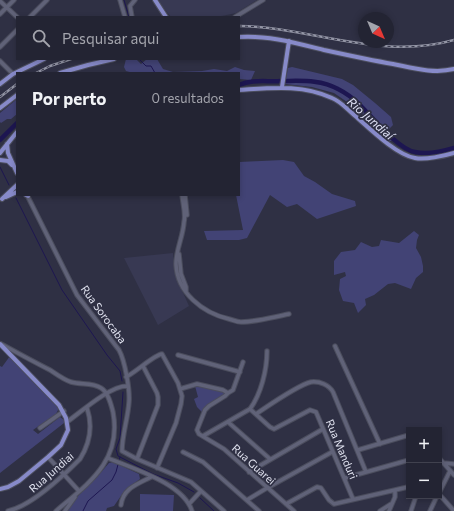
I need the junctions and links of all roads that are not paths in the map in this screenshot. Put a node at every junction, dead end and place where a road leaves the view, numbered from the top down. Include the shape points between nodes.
1 (14, 0) edge
2 (47, 0) edge
3 (120, 0) edge
4 (136, 0) edge
5 (154, 0) edge
6 (263, 0) edge
7 (0, 1) edge
8 (7, 7) junction
9 (0, 14) edge
10 (31, 16) edge
11 (125, 16) edge
12 (132, 16) edge
13 (165, 16) edge
14 (237, 16) edge
15 (16, 17) edge
16 (16, 31) edge
17 (240, 37) edge
18 (289, 41) junction
19 (0, 48) edge
20 (42, 60) edge
21 (110, 60) edge
22 (0, 61) edge
23 (454, 69) edge
24 (17, 72) edge
25 (64, 72) edge
26 (16, 73) edge
27 (13, 74) junction
28 (0, 84) edge
29 (282, 86) junction
30 (240, 90) edge
31 (16, 96) edge
32 (0, 108) edge
33 (16, 133) edge
34 (7, 144) junction
35 (0, 153) edge
36 (454, 153) edge
37 (0, 160) edge
38 (13, 166) junction
39 (16, 171) edge
40 (16, 186) edge
41 (16, 193) edge
42 (28, 196) edge
43 (184, 196) edge
44 (1, 199) edge
45 (289, 314) dead end
46 (0, 344) edge
47 (335, 346) dead end
48 (267, 351) dead end
49 (178, 355) dead end
50 (243, 362) dead end
51 (143, 366) junction
52 (240, 372) junction
53 (126, 377) junction
54 (127, 386) junction
55 (180, 389) junction
56 (106, 393) junction
57 (228, 393) junction
58 (87, 408) junction
59 (250, 410) junction
60 (64, 411) junction
61 (256, 414) junction
62 (67, 422) junction
63 (228, 422) junction
64 (40, 428) dead end
65 (323, 429) junction
66 (201, 435) junction
67 (406, 436) edge
68 (380, 444) junction
69 (358, 450) junction
70 (183, 452) dead end
71 (332, 452) junction
72 (48, 457) junction
73 (108, 458) junction
74 (137, 459) junction
75 (270, 459) junction
76 (406, 461) edge
77 (442, 462) edge
78 (444, 464) junction
79 (454, 464) edge
80 (157, 468) junction
81 (450, 471) junction
82 (250, 472) junction
83 (366, 472) junction
84 (64, 474) junction
85 (454, 475) edge
86 (151, 477) junction
87 (345, 478) junction
88 (442, 486) edge
89 (406, 487) edge
90 (267, 488) junction
91 (0, 489) edge
92 (395, 490) junction
93 (201, 491) junction
94 (79, 492) junction
95 (442, 498) edge
96 (353, 499) junction
97 (415, 499) edge
98 (436, 499) edge
99 (247, 500) junction
100 (189, 504) junction
101 (286, 504) junction
102 (392, 504) junction
103 (121, 505) dead end
104 (8, 511) edge
105 (56, 511) edge
106 (65, 511) edge
107 (192, 511) edge
108 (224, 511) edge
109 (259, 511) edge
110 (294, 511) edge
111 (380, 511) edge
112 (389, 511) edge
113 (411, 511) edge
114 (430, 511) edge
115 (454, 511) edge

1 - 8 street
2 - 10 street
3 - 11 street
4 - 12 street via 130,6
5 - 13 main road
6 - 14 street
7 - 8 street
8 - 9 street
8 - 15 street
16 - 19 street
17 - 18 main road
18 - 23 main road via 421,70
18 - 29 main road
20 - 24 main road
21 - 25 main road
22 - 27 street
26 - 27 main road
27 - 28 main road
29 - 30 main road
29 - 36 main road via 308,90 334,99 396,149 415,159
31 - 32 main road
33 - 34 main road
34 - 35 main road
34 - 38 main road
37 - 38 main road via 8,161
38 - 39 main road
40 - 44 main road
41 - 44 main road
42 - 53 street, Rua Sorocaba via 77,295 121,354
43 - 45 street via 185,220 178,245 176,266 180,281 194,302 218,316 240,322
46 - 56 street via 71,382 97,386
46 - 60 main road
47 - 68 street
48 - 59 street via 265,371
49 - 52 street
50 - 52 street
51 - 53 street
51 - 55 street via 162,354
51 - 74 street via 157,393 158,405
52 - 57 street via 233,390
53 - 54 street, Rua Sorocaba
54 - 56 street
54 - 74 street, Rua Sorocaba via 129,400 122,446 123,453
55 - 57 street via 197,384
55 - 80 street via 180,413
56 - 58 street
56 - 73 street via 114,423
57 - 66 street via 205,410 197,427
58 - 62 street
58 - 84 street, Rua Jundiai via 91,423 85,451
59 - 61 street, Rua Manduri
59 - 63 street
60 - 62 main road
60 - 64 street
61 - 65 street, Rua Manduri via 274,429 310,410 318,416
61 - 69 street via 311,382 322,383 332,389
62 - 72 main road via 68,430 64,441
63 - 66 street
63 - 75 street
65 - 71 street, Rua Manduri
65 - 75 street
66 - 82 street, Rua Guarei via 224,449
67 - 68 street
68 - 69 street
69 - 83 street
70 - 99 street via 203,462
71 - 87 street, Rua Manduri
71 - 90 street
72 - 84 street
72 - 91 main road via 19,481
73 - 86 street
73 - 94 street via 99,472
74 - 80 street
75 - 82 street
76 - 83 street
77 - 78 street
78 - 79 street
78 - 81 street
80 - 93 street via 188,480
81 - 85 street
81 - 88 street
82 - 90 street, Rua Guarei
83 - 87 street
84 - 94 street
84 - 104 street, Rua Jundiai via 28,503
86 - 100 street via 177,491
86 - 103 street via 126,491
87 - 96 street, Rua Manduri
89 - 92 street
90 - 99 street
90 - 101 street, Rua Guarei
92 - 96 street
92 - 102 street
93 - 100 street
93 - 108 street
94 - 105 street
94 - 106 street
95 - 115 street
96 - 101 street via 334,504 322,488 317,487
97 - 113 street
98 - 114 street
99 - 109 street
100 - 107 street
101 - 110 street, Rua Guarei
102 - 111 street
102 - 112 street

